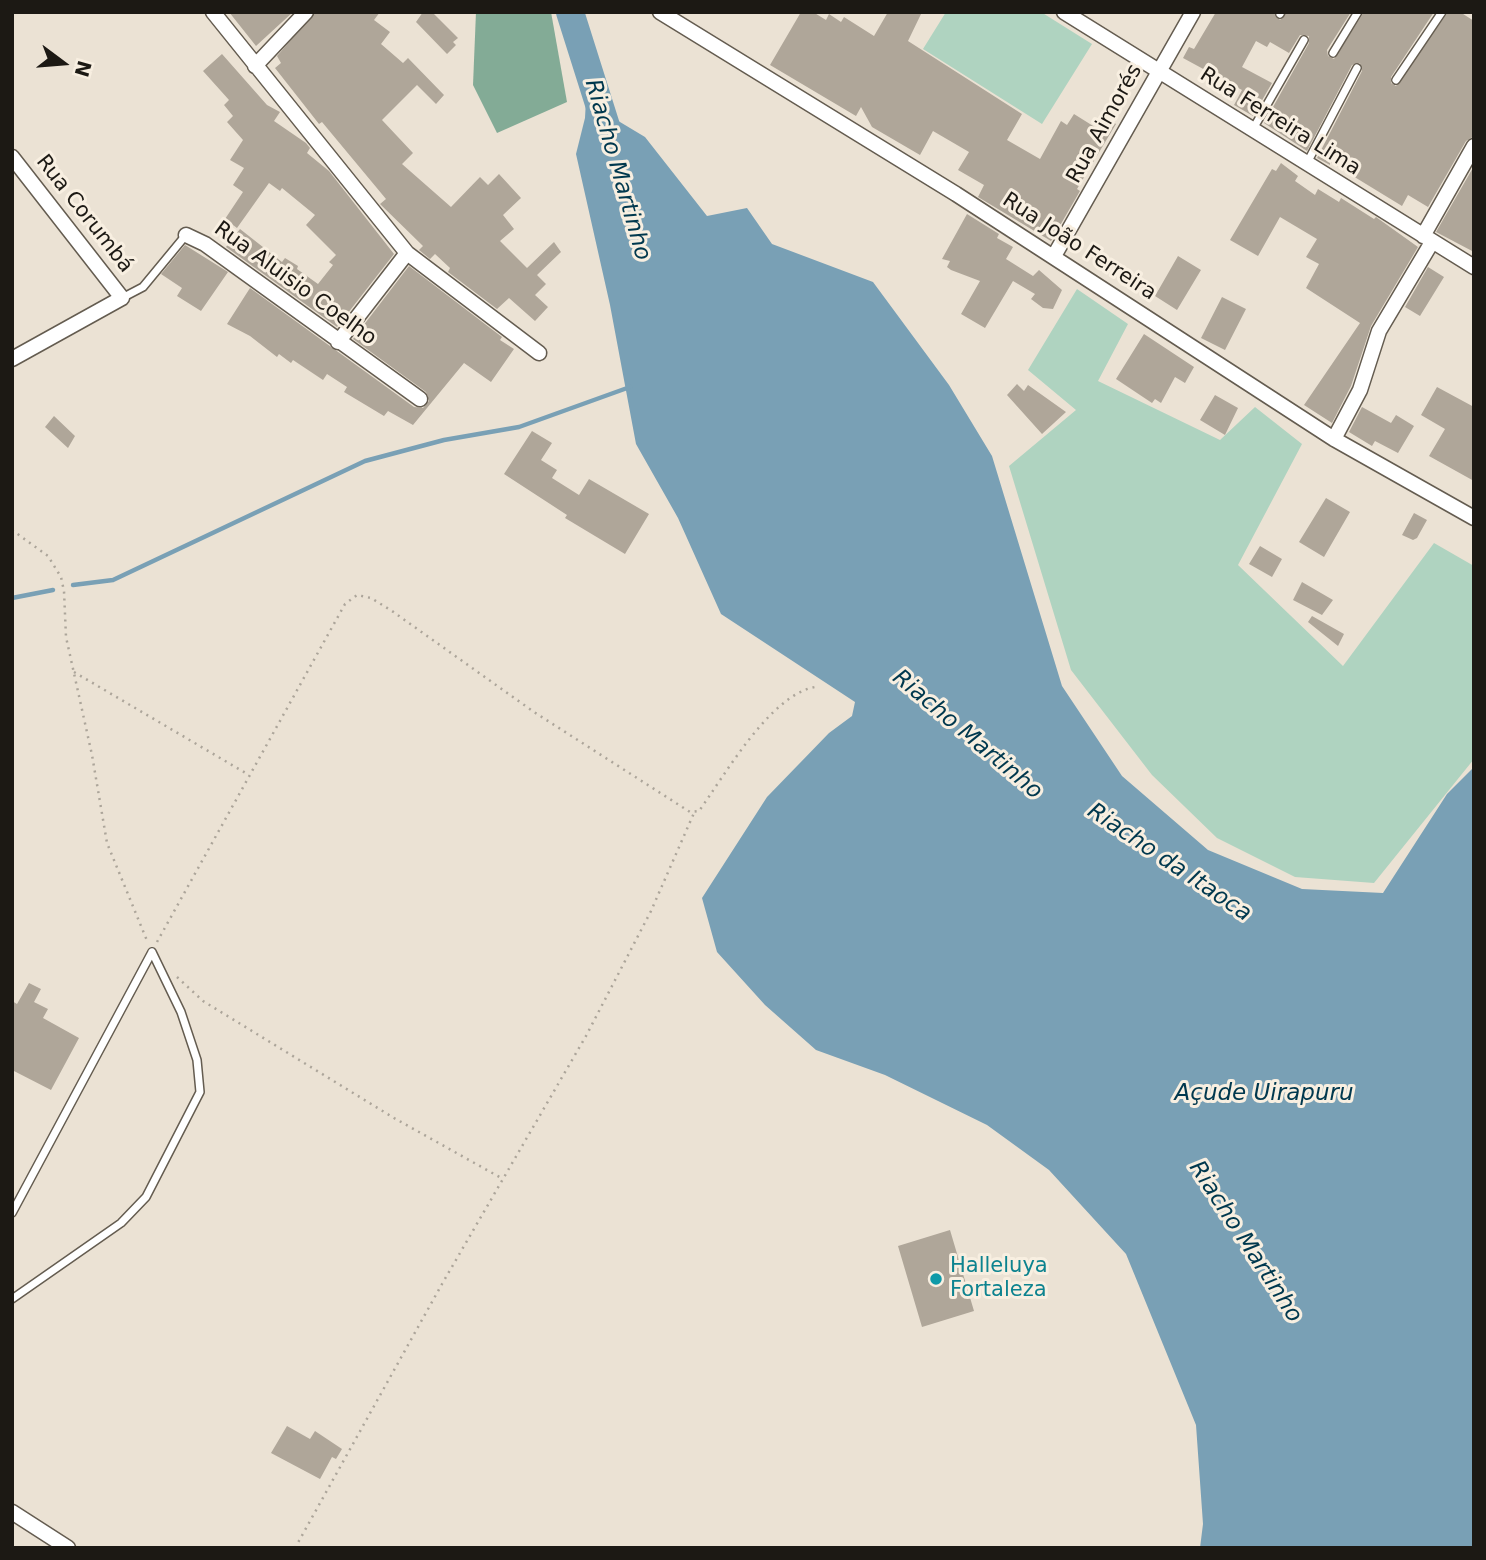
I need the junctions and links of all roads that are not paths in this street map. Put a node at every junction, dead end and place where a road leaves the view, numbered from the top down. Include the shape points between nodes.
1 (213, 12) edge
2 (306, 12) edge
3 (660, 12) edge
4 (1064, 12) edge
5 (1193, 12) edge
6 (1358, 12) edge
7 (1442, 12) edge
8 (1304, 40) dead end
9 (1333, 53) dead end
10 (255, 66) junction
11 (1357, 68) dead end
12 (1159, 70) junction
13 (1396, 80) dead end
14 (1253, 129) junction
15 (1474, 146) edge
16 (12, 157) edge
17 (1307, 164) junction
18 (186, 235) joint
19 (1428, 239) junction
20 (407, 253) junction
21 (1054, 256) junction
22 (1474, 267) edge
23 (122, 298) junction
24 (338, 342) junction
25 (539, 353) dead end
26 (12, 359) edge
27 (420, 399) dead end
28 (1334, 439) junction
29 (1474, 519) edge
30 (12, 1213) edge
31 (12, 1299) edge
32 (12, 1512) edge
33 (68, 1548) edge

1 - 10 street
2 - 10 street
3 - 21 street, Rua João Ferreira
4 - 12 street, Rua Ferreira Lima
5 - 12 street, Rua Aimorés
6 - 9 lane
7 - 13 lane
8 - 14 lane
10 - 20 street
11 - 17 lane
12 - 14 street, Rua Ferreira Lima
12 - 21 street, Rua Aimorés
14 - 17 street, Rua Ferreira Lima
15 - 19 street
16 - 23 street, Rua Corumbá
17 - 19 street, Rua Ferreira Lima
18 - 23 lane, Rua Aluisio Coelho via 143,287
18 - 24 street, Rua Aluisio Coelho via 205,244
19 - 22 street, Rua Ferreira Lima
19 - 28 street via 1379,331 1360,390
20 - 24 street
20 - 25 street
21 - 28 street, Rua João Ferreira
23 - 26 street, Rua Corumbá
24 - 27 street, Rua Aluisio Coelho
28 - 29 street, Rua João Ferreira
30 - 31 lane via 152,952 181,1012 197,1060 200,1092 146,1196 121,1223
32 - 33 street

